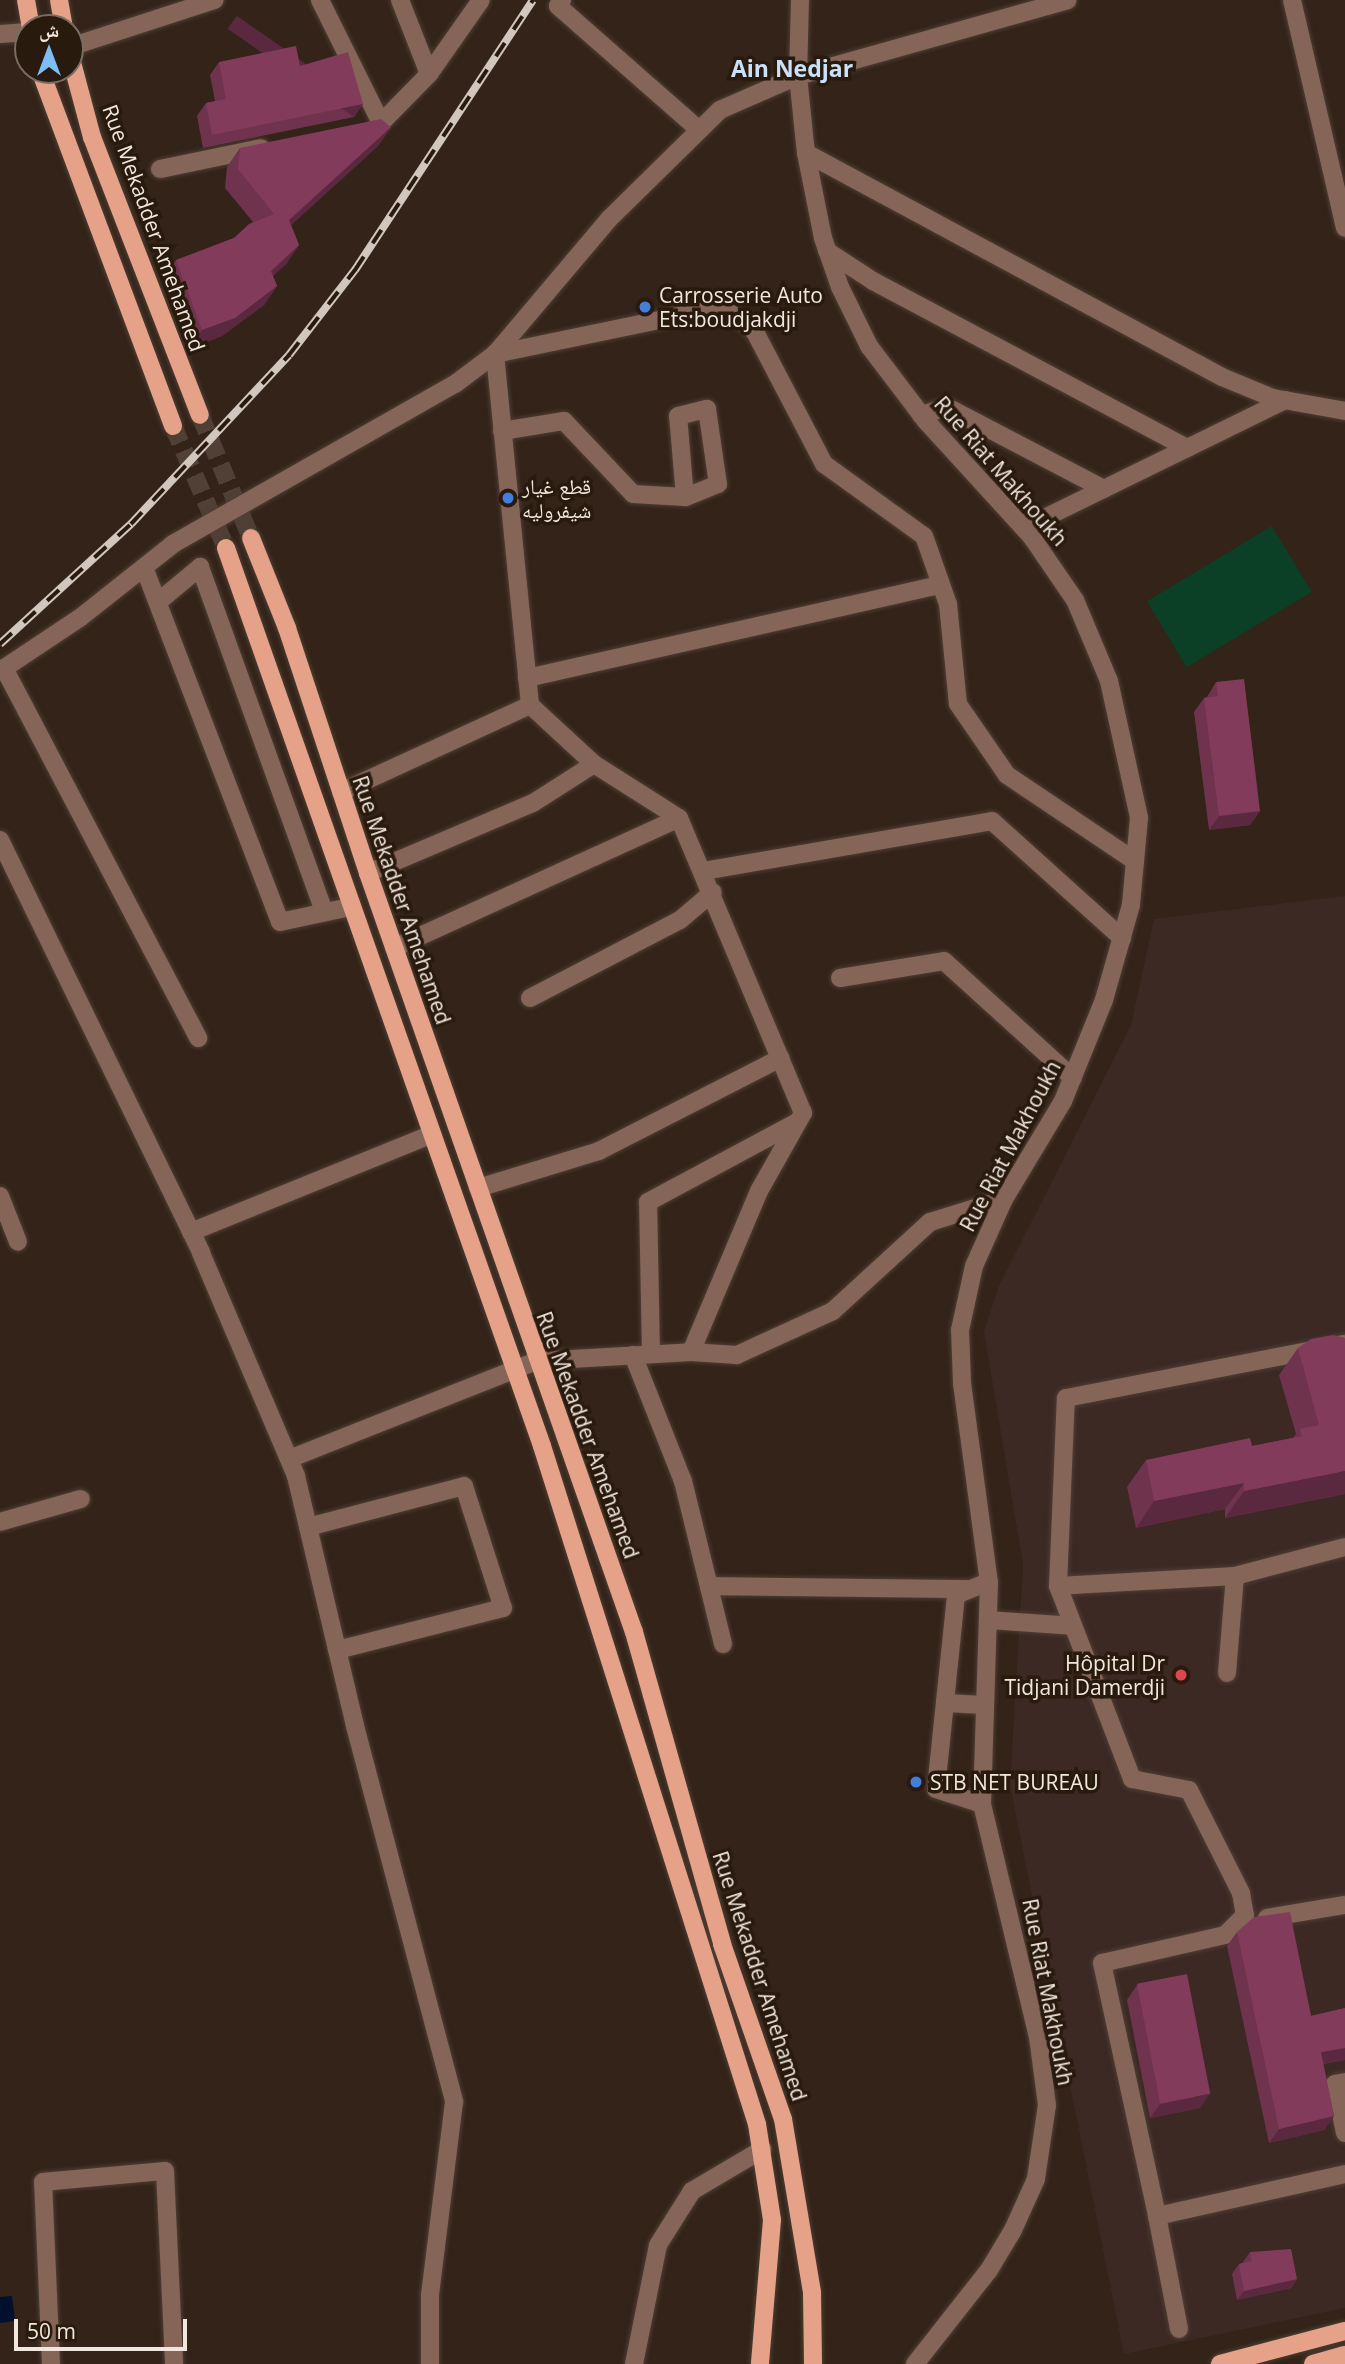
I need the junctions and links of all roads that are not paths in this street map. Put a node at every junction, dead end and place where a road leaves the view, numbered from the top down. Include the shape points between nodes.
1 (215, 0) edge
2 (320, 0) edge
3 (400, 0) edge
4 (481, 0) edge
5 (562, 0) edge
6 (800, 0) edge
7 (1292, 0) edge
8 (1058, 1) edge
9 (84, 42) edge
10 (429, 74) junction
11 (798, 76) junction
12 (45, 84) edge
13 (78, 84) edge
14 (381, 122) junction
15 (355, 128) edge
16 (699, 130) junction
17 (277, 144) edge
18 (806, 153) junction
19 (160, 169) dead end
20 (1345, 228) edge
21 (827, 251) junction
22 (495, 354) junction
23 (1285, 400) junction
24 (1345, 411) edge
25 (200, 415) tunnel mouth
26 (921, 415) junction
27 (173, 426) tunnel mouth
28 (502, 431) junction
29 (1187, 448) junction
30 (1104, 489) junction
31 (685, 497) junction
32 (1024, 528) junction
33 (251, 538) tunnel mouth
34 (226, 548) tunnel mouth
35 (145, 570) junction
36 (941, 585) junction
37 (158, 602) junction
38 (2, 669) edge
39 (527, 678) junction
40 (530, 705) junction
41 (594, 764) junction
42 (341, 792) junction
43 (679, 818) junction
44 (0, 840) edge
45 (1135, 861) junction
46 (703, 871) junction
47 (368, 873) junction
48 (712, 892) junction
49 (350, 907) junction
50 (324, 912) junction
51 (1122, 938) junction
52 (394, 948) junction
53 (840, 978) dead end
54 (530, 998) dead end
55 (198, 1038) dead end
56 (781, 1058) junction
57 (1073, 1077) junction
58 (798, 1121) junction
59 (432, 1134) junction
60 (478, 1188) junction
61 (0, 1196) edge
62 (1004, 1199) junction
63 (191, 1232) junction
64 (18, 1242) dead end
65 (1345, 1343) edge
66 (691, 1352) junction
67 (642, 1355) junction
68 (537, 1362) junction
69 (515, 1370) junction
70 (289, 1459) junction
71 (80, 1499) dead end
72 (0, 1522) edge
73 (308, 1527) junction
74 (1345, 1547) edge
75 (1236, 1576) junction
76 (989, 1582) junction
77 (709, 1586) junction
78 (1058, 1586) junction
79 (971, 1589) junction
80 (988, 1620) junction
81 (1073, 1626) junction
82 (723, 1644) dead end
83 (337, 1650) junction
84 (1227, 1673) dead end
85 (945, 1703) junction
86 (984, 1705) junction
87 (982, 1804) junction
88 (1345, 1905) edge
89 (1239, 1921) junction
90 (1345, 2082) edge
91 (1345, 2133) edge
92 (763, 2149) junction
93 (1345, 2174) edge
94 (1157, 2216) junction
95 (1179, 2329) dead end
96 (1345, 2331) edge
97 (1345, 2355) edge
98 (51, 2364) edge
99 (174, 2364) edge
100 (430, 2364) edge
101 (634, 2364) edge
102 (760, 2364) edge
103 (813, 2364) edge
104 (915, 2364) edge
105 (1220, 2364) edge
106 (1313, 2364) edge

1 - 9 street
2 - 14 street
3 - 10 street
4 - 10 street
5 - 16 street via 558,6
6 - 11 street, Rue Riat Makhoukh
7 - 20 street
8 - 11 street
10 - 14 street
11 - 16 street via 720,110
11 - 18 street, Rue Riat Makhoukh
12 - 27 main road
13 - 25 main road, Rue Mekadder Amehamed via 92,137
14 - 15 street
16 - 22 street via 610,218
17 - 19 street
18 - 21 street, Rue Riat Makhoukh
18 - 23 street via 1222,377
21 - 26 street, Rue Riat Makhoukh via 869,346
21 - 29 street via 873,281
22 - 28 street
22 - 35 street via 456,384 173,544
22 - 36 street via 697,312 729,313 755,332 824,464 924,536
23 - 24 street
23 - 29 street
26 - 30 street via 947,407
26 - 32 street, Rue Riat Makhoukh
28 - 31 street via 564,421 633,494
28 - 39 street
29 - 30 street
30 - 32 street
31 - 31 street via 678,416 706,409 718,484
32 - 45 street, Rue Riat Makhoukh via 1075,600 1109,681 1139,818
33 - 42 main road, Rue Mekadder Amehamed via 287,628
34 - 49 main road via 276,681
35 - 37 street
35 - 38 street
36 - 39 street
36 - 45 street via 948,604 958,704 1007,775
37 - 50 street via 280,922
37 - 50 street via 200,568
38 - 55 street
39 - 40 street
40 - 41 street
40 - 42 street
41 - 43 street
41 - 47 street via 533,803
42 - 47 main road, Rue Mekadder Amehamed
43 - 46 street
43 - 52 street
44 - 63 street
45 - 51 street, Rue Riat Makhoukh
46 - 48 street
46 - 51 street via 992,821
47 - 52 main road, Rue Mekadder Amehamed
48 - 54 street via 680,920
48 - 56 street
49 - 50 street
49 - 59 main road
51 - 57 street, Rue Riat Makhoukh via 1104,1000
52 - 60 main road, Rue Mekadder Amehamed
53 - 57 street via 944,961
56 - 58 street via 803,1113
56 - 60 street via 599,1151
57 - 62 street, Rue Riat Makhoukh
58 - 66 street via 759,1191
58 - 67 street via 648,1202
59 - 63 street
59 - 69 main road
60 - 68 main road, Rue Mekadder Amehamed
61 - 64 street
62 - 66 street via 930,1222 833,1311 737,1355
62 - 76 street, Rue Riat Makhoukh via 974,1266 960,1331 962,1382
63 - 70 street
65 - 78 street via 1066,1398
66 - 67 street
67 - 68 street
67 - 77 street via 683,1481
68 - 69 street
68 - 103 main road, Rue Mekadder Amehamed via 634,1632 722,1944 783,2119 812,2292
69 - 70 street
69 - 92 main road
70 - 73 street
71 - 72 street
73 - 83 street
73 - 83 street via 464,1486 503,1608
74 - 75 street
75 - 78 street
75 - 84 street
76 - 79 street
76 - 80 street, Rue Riat Makhoukh
77 - 79 street
77 - 82 street
78 - 81 street
79 - 85 street via 956,1595
80 - 81 street
80 - 86 street, Rue Riat Makhoukh
81 - 89 street via 1132,1779 1189,1790 1241,1893 1245,1915
83 - 100 street via 454,2102 430,2295
85 - 86 street
85 - 87 street via 936,1789
86 - 87 street, Rue Riat Makhoukh
87 - 104 street, Rue Riat Makhoukh via 1038,2037 1047,2105 1036,2179 1013,2230 989,2270
88 - 89 street
89 - 94 street via 1225,1935 1102,1963
90 - 91 street via 1335,2084
92 - 101 street via 692,2191 658,2245
92 - 102 main road via 772,2220
93 - 94 street
94 - 95 street
96 - 105 main road
97 - 106 main road
98 - 99 street via 43,2182 165,2171

